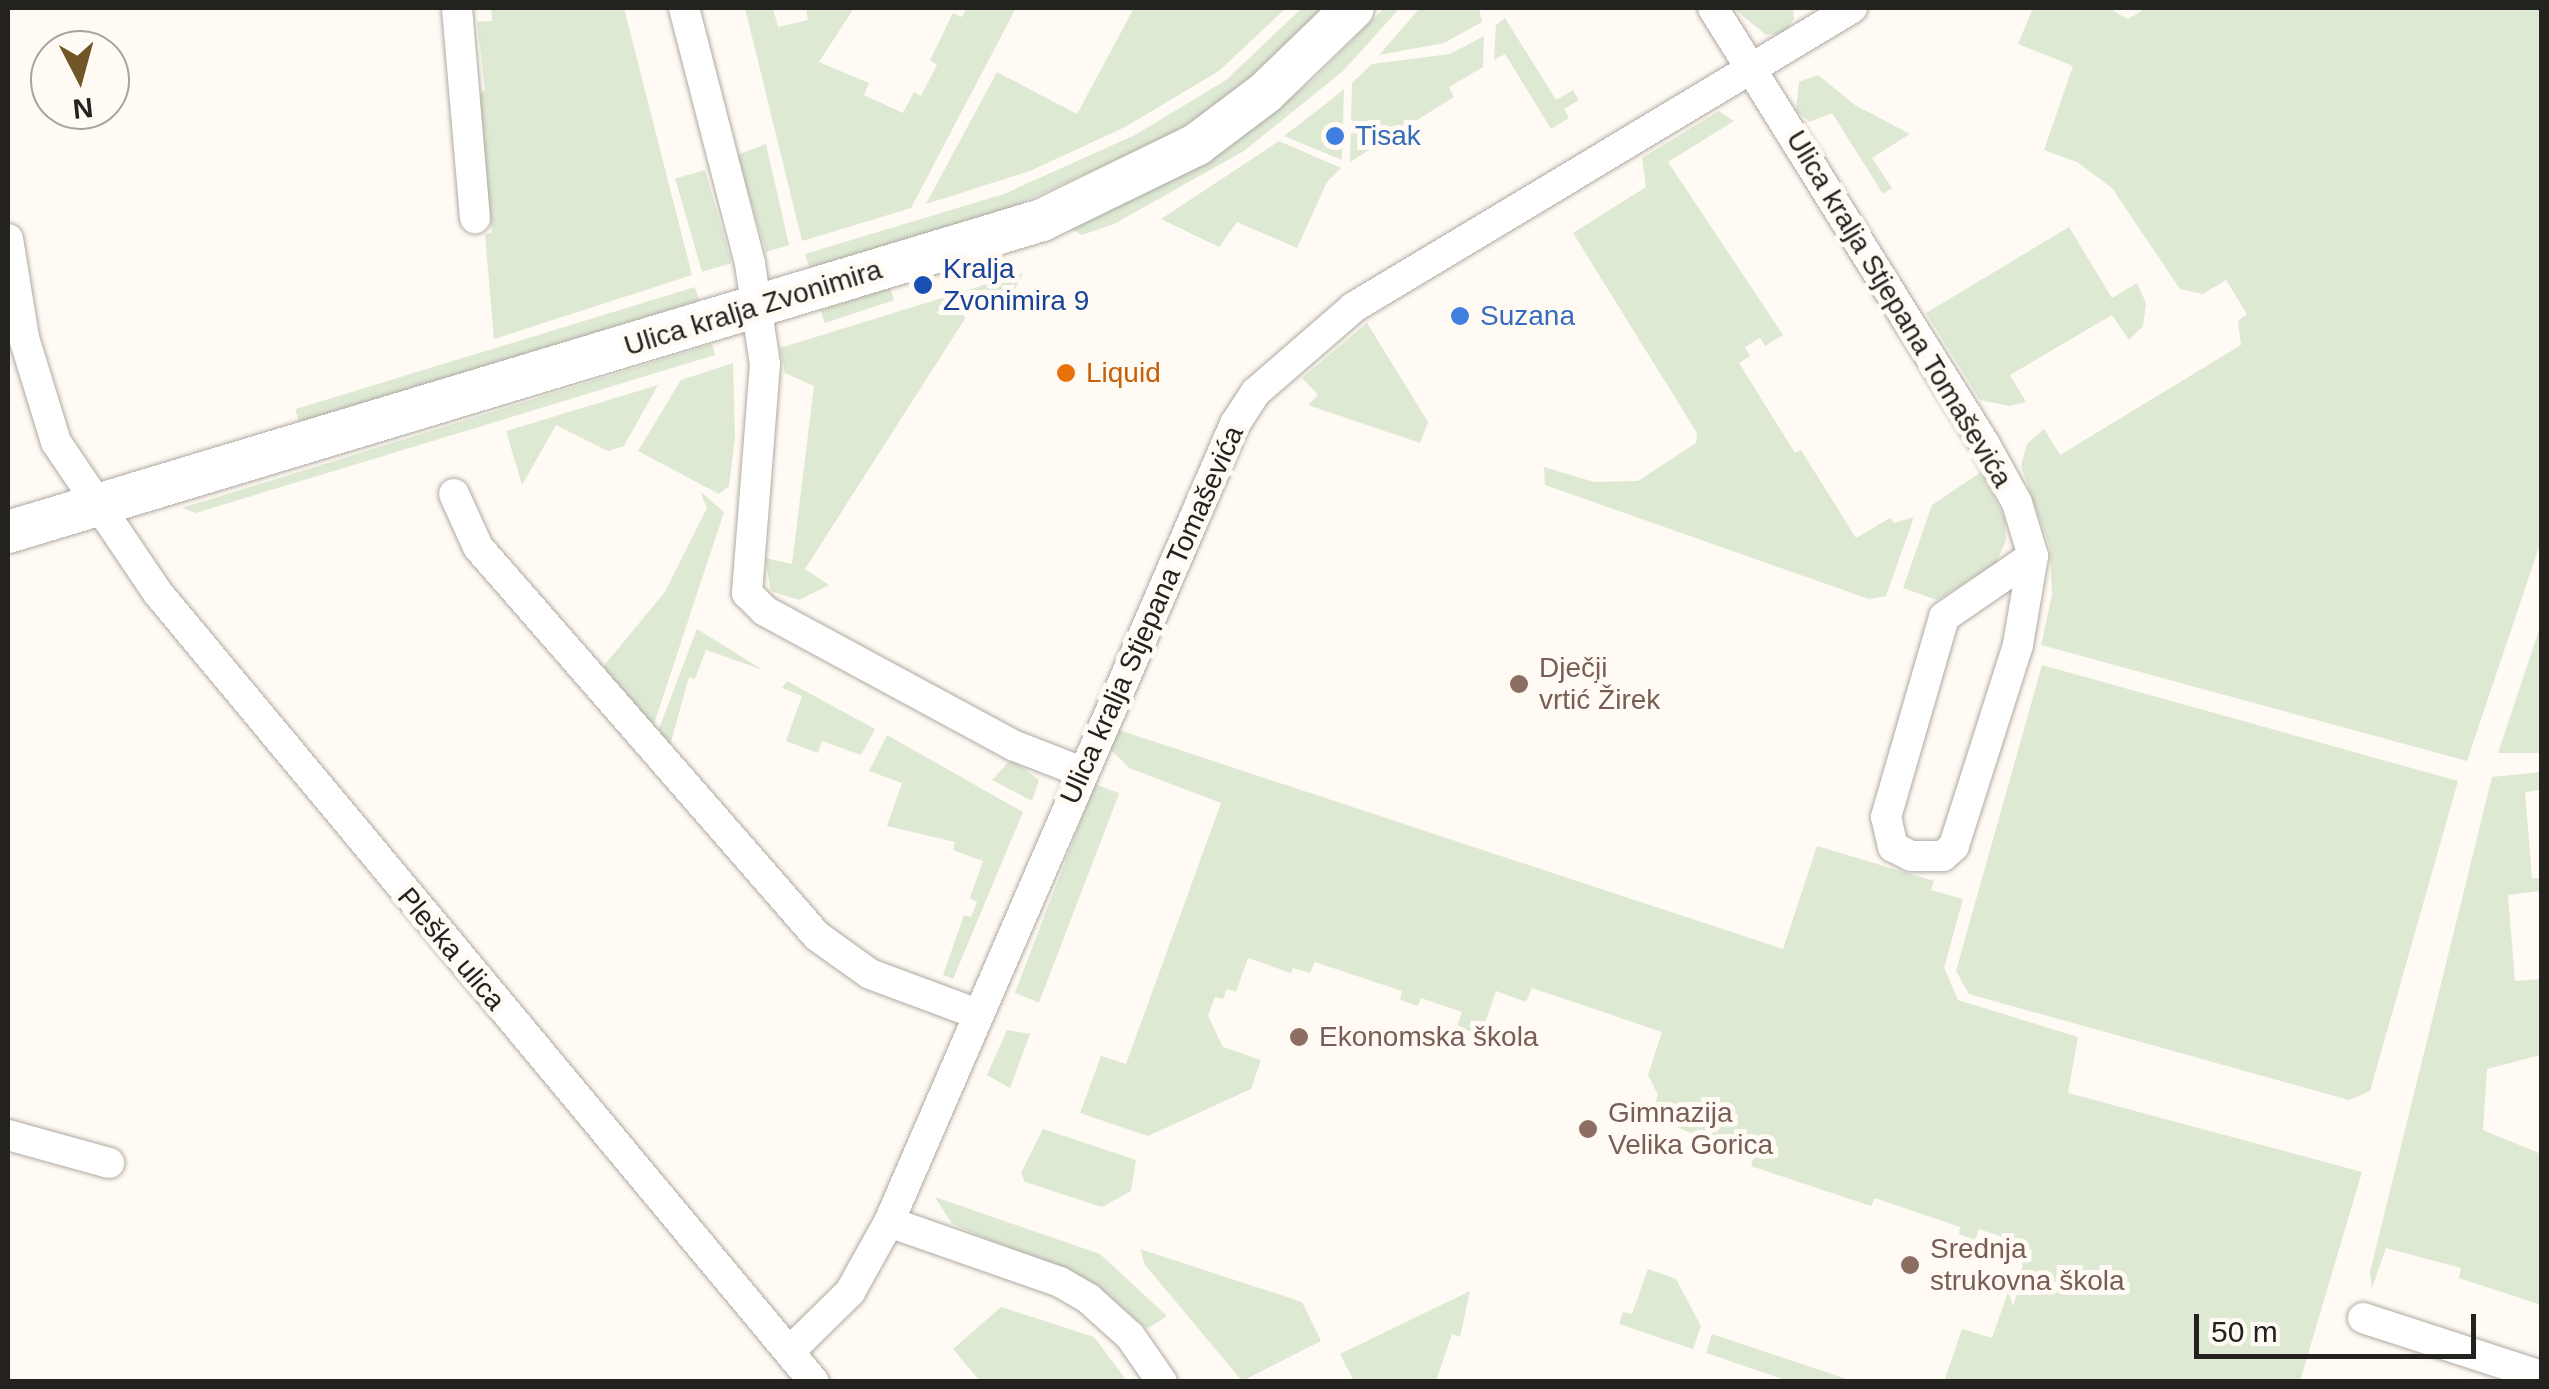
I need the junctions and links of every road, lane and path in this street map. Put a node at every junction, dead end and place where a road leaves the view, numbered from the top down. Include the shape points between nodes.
1 (457, 8) edge
2 (684, 8) edge
3 (1353, 8) edge
4 (1713, 8) edge
5 (1852, 8) edge
6 (1751, 67) junction
7 (475, 218) dead end
8 (8, 239) edge
9 (758, 308) junction
10 (454, 494) dead end
11 (100, 506) junction
12 (8, 532) edge
13 (2033, 556) junction
14 (1082, 772) junction
15 (975, 1013) junction
16 (8, 1135) edge
17 (110, 1163) dead end
18 (890, 1222) junction
19 (2364, 1318) dead end
20 (791, 1350) junction
21 (2542, 1376) edge
22 (814, 1382) edge
23 (1162, 1382) edge

1 - 7 street
2 - 9 street
3 - 9 main road, Ulica kralja Zvonimira via 1231,121 1152,170 1042,220
4 - 6 street
5 - 6 street, Ulica kralja Stjepana Tomaševića
6 - 13 street, Ulica kralja Stjepana Tomaševića via 1984,443 2017,503
6 - 14 street, Ulica kralja Stjepana Tomaševića via 1354,307 1256,392 1235,424
8 - 11 street, Pleška ulica via 24,338 48,421
9 - 11 main road, Ulica kralja Zvonimira
9 - 14 street via 764,430 745,580 754,603 1016,746
10 - 15 street via 478,547 816,936 870,974
11 - 12 main road, Ulica kralja Zvonimira
11 - 20 street, Pleška ulica via 207,652
13 - 13 street via 2018,646 1954,846 1943,856 1911,856 1893,847 1886,817 1944,617
14 - 15 street, Ulica kralja Stjepana Tomaševića
15 - 18 street, Ulica kralja Stjepana Tomaševića
16 - 17 street
18 - 20 street, Ulica kralja Stjepana Tomaševića via 850,1292
18 - 23 street via 1060,1282 1109,1316
19 - 21 street
20 - 22 street, Pleška ulica

